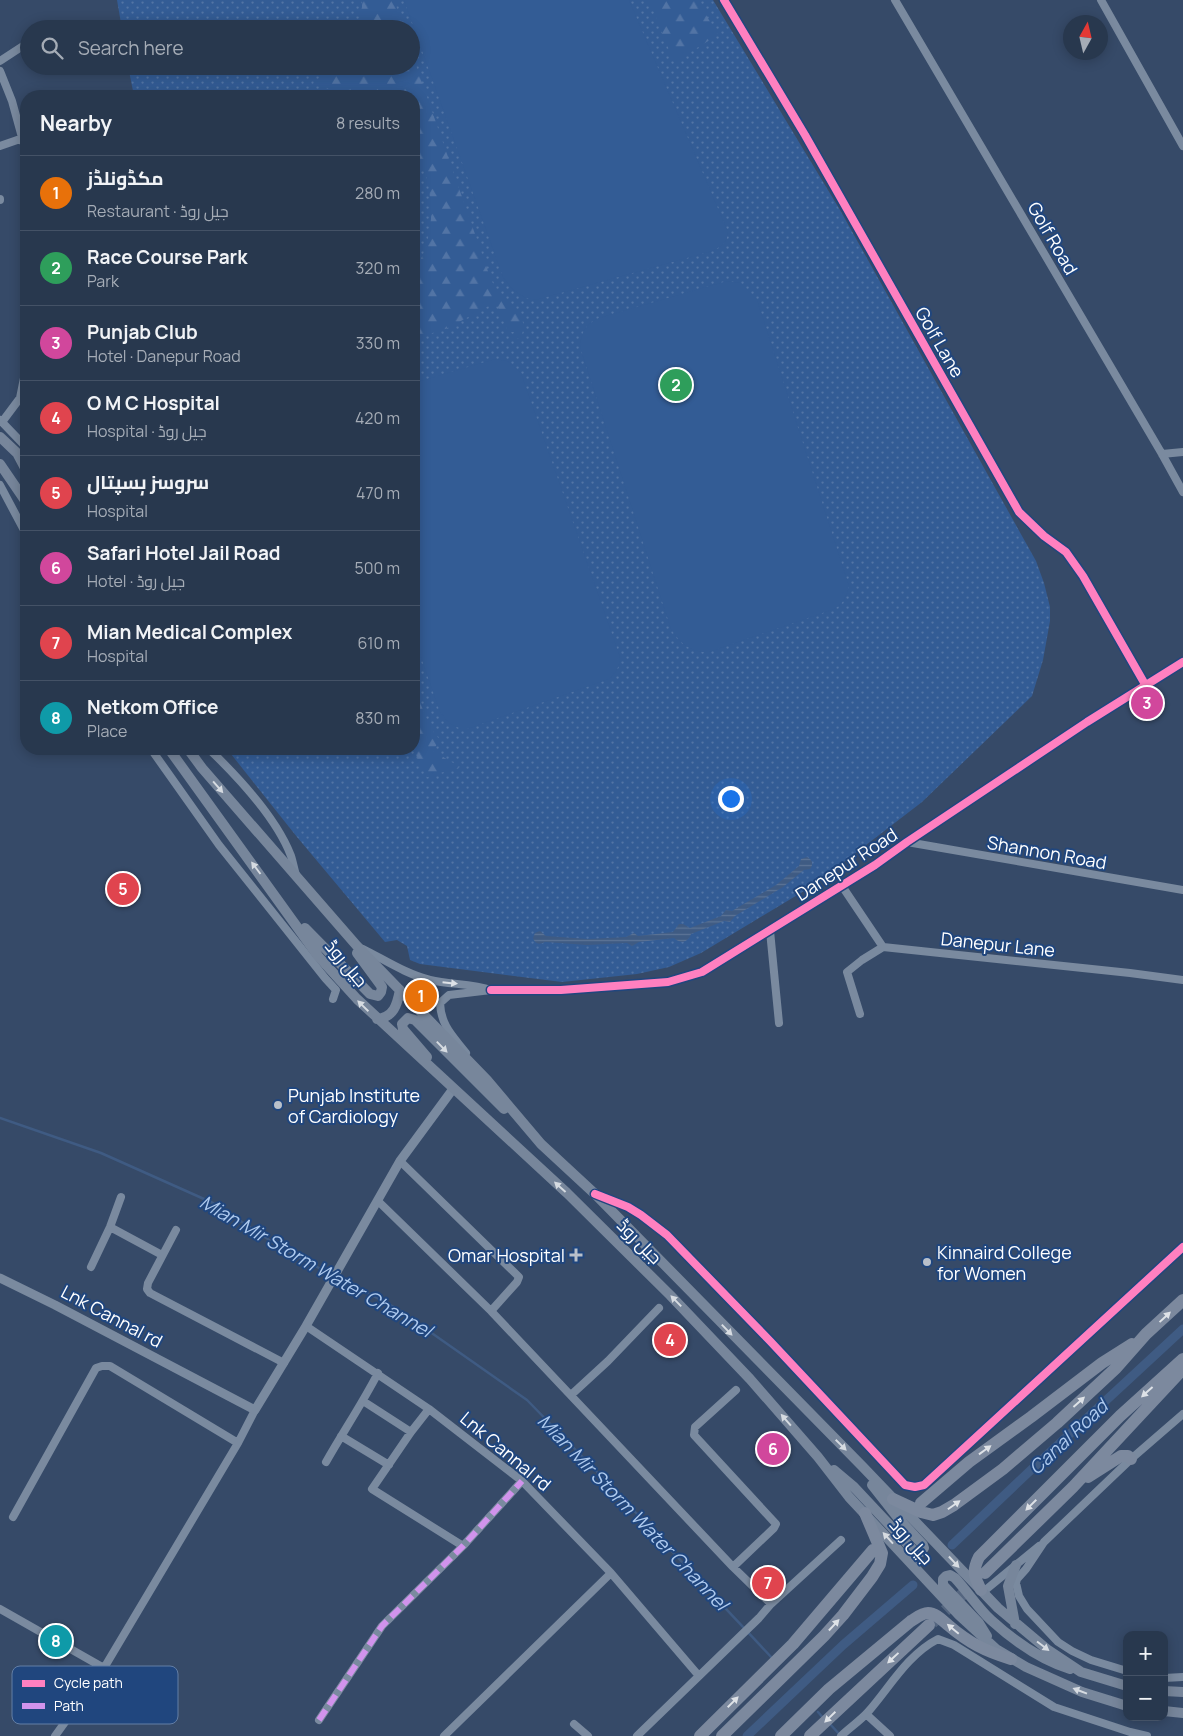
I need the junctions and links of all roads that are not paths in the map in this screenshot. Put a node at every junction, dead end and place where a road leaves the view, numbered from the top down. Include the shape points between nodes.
1 (724, 0) edge
2 (895, 0) edge
3 (1101, 0) edge
4 (20, 48) edge
5 (0, 61) edge
6 (0, 71) edge
7 (20, 128) edge
8 (20, 139) edge
9 (0, 146) edge
10 (1183, 146) edge
11 (20, 399) edge
12 (1, 421) edge
13 (0, 437) edge
14 (20, 441) edge
15 (1183, 452) edge
16 (1162, 454) junction
17 (20, 460) edge
18 (0, 464) edge
19 (0, 485) edge
20 (1183, 492) edge
21 (20, 493) edge
22 (20, 523) edge
23 (1183, 662) edge
24 (1146, 686) junction
25 (155, 755) edge
26 (173, 755) edge
27 (192, 755) edge
28 (215, 755) edge
29 (906, 842) junction
30 (296, 877) junction
31 (842, 886) junction
32 (1183, 890) edge
33 (317, 901) junction
34 (285, 908) junction
35 (770, 931) junction
36 (357, 946) junction
37 (883, 948) junction
38 (1183, 980) edge
39 (400, 990) junction
40 (491, 990) junction
41 (333, 999) dead end
42 (860, 1014) dead end
43 (377, 1019) junction
44 (779, 1023) dead end
45 (487, 1080) junction
46 (453, 1088) junction
47 (541, 1144) junction
48 (400, 1161) junction
49 (595, 1194) junction
50 (121, 1197) dead end
51 (378, 1201) junction
52 (110, 1227) junction
53 (176, 1230) dead end
54 (1183, 1247) edge
55 (162, 1256) junction
56 (91, 1267) dead end
57 (0, 1278) edge
58 (1183, 1300) edge
59 (659, 1308) dead end
60 (491, 1311) junction
61 (306, 1326) junction
62 (1146, 1334) junction
63 (1183, 1359) edge
64 (284, 1363) junction
65 (1183, 1369) edge
66 (378, 1373) junction
67 (736, 1390) dead end
68 (571, 1395) junction
69 (363, 1402) junction
70 (429, 1409) junction
71 (255, 1410) junction
72 (1183, 1414) edge
73 (411, 1432) junction
74 (340, 1436) junction
75 (238, 1443) junction
76 (818, 1457) junction
77 (1131, 1459) junction
78 (326, 1462) dead end
79 (389, 1465) junction
80 (862, 1466) junction
81 (522, 1481) junction
82 (1073, 1486) junction
83 (893, 1499) junction
84 (921, 1503) dead end
85 (865, 1513) junction
86 (13, 1517) dead end
87 (841, 1540) dead end
88 (1044, 1542) junction
89 (462, 1546) junction
90 (873, 1550) dead end
91 (1016, 1565) junction
92 (733, 1567) junction
93 (611, 1573) junction
94 (985, 1573) tunnel mouth
95 (982, 1591) junction
96 (771, 1604) junction
97 (0, 1609) edge
98 (1016, 1624) junction
99 (929, 1625) tunnel mouth
100 (996, 1649) junction
101 (1011, 1659) junction
102 (100, 1666) edge
103 (105, 1666) edge
104 (1123, 1670) edge
105 (1081, 1672) junction
106 (699, 1676) junction
107 (1183, 1677) edge
108 (1168, 1678) edge
109 (1123, 1685) edge
110 (1168, 1691) edge
111 (1183, 1692) edge
112 (1123, 1705) edge
113 (1168, 1712) edge
114 (1183, 1713) edge
115 (866, 1714) junction
116 (319, 1720) dead end
117 (64, 1724) edge
118 (574, 1724) dead end
119 (811, 1734) edge
120 (55, 1736) edge
121 (444, 1736) edge
122 (588, 1736) edge
123 (637, 1736) edge
124 (700, 1736) edge
125 (722, 1736) edge
126 (781, 1736) edge
127 (841, 1736) edge
128 (890, 1736) edge
129 (1147, 1736) edge

1 - 24 street, Golf Lane via 805,135 1019,512 1066,552
2 - 16 street, Golf Road
3 - 10 street
4 - 5 street
6 - 7 street
8 - 9 street
11 - 12 street
12 - 14 street
13 - 17 main road
15 - 16 street
16 - 20 street, Golf Road
18 - 21 main road
19 - 22 street
23 - 24 street, Danepur Road
24 - 29 street, Danepur Road
25 - 41 street via 219,845 336,990
34 -> 26 main road, جیل روڈ
27 -> 30 main road, جیل روڈ
28 - 30 street via 266,815 291,856
29 - 31 street, Danepur Road
29 - 32 street, Shannon Road
30 - 33 main road, جیل روڈ
31 - 35 street, Danepur Road
31 - 37 street
33 - 34 main road via 380,984 382,990 378,996 370,994
33 - 36 main road, جیل روڈ
43 -> 34 main road, جیل روڈ via 318,956
35 - 40 street, Danepur Road via 702,972 668,982 561,990
35 - 44 street
36 - 39 main road, جیل روڈ
36 -> 40 street, Danepur Road via 410,974 432,981
37 - 38 street, Danepur Lane
37 - 42 street via 847,972
39 - 43 main road via 395,1009
39 - 45 main road, جیل روڈ
40 - 45 street, Danepur Road via 449,996 440,1003 444,1025
43 - 46 main road, جیل روڈ
45 - 47 main road, جیل روڈ
46 -> 47 main road via 403,1029 402,1024 408,1018 415,1020
46 - 48 street
76 -> 46 main road, جیل روڈ via 750,1379 610,1233
47 - 49 main road, جیل روڈ
48 - 51 street
48 - 60 street via 519,1277
49 - 54 street via 628,1207 667,1235 905,1485 915,1487 924,1485
49 -> 80 main road, جیل روڈ
50 - 52 street
51 - 60 street
51 - 61 street
52 - 55 street
52 - 56 street
53 - 55 street
55 - 64 street via 148,1283 150,1293
57 - 71 street, Lnk Cannal rd
62 -> 58 highway
59 - 68 street
60 - 68 street
61 - 64 street
61 - 66 street, Lnk Cannal rd
83 -> 62 highway via 921,1512 933,1515 942,1512 1002,1469 1056,1423 1116,1368
84 -> 62 highway via 969,1462
63 -> 95 highway via 1120,1416 979,1557 975,1578
64 - 71 street
65 - 82 highway
66 - 69 street
66 - 70 street, Lnk Cannal rd
67 - 92 street via 693,1431 776,1524
68 - 92 street
69 - 73 street
69 - 74 street
70 - 73 street
70 - 81 street, Lnk Cannal rd
71 - 75 street
72 - 77 street
73 - 79 street
74 - 78 street
74 - 79 street
75 - 86 street via 110,1366 102,1366 96,1368
75 - 103 street
76 - 80 main road via 853,1486 915,1552 921,1552 923,1545 870,1482
76 - 85 main road, جیل روڈ
77 - 82 highway via 1121,1456
77 - 88 street
79 - 89 street via 372,1489
80 - 83 main road, جیل روڈ
81 - 89 street
81 - 93 street, Lnk Cannal rd
82 - 94 highway
83 -> 95 main road, جیل روڈ
100 -> 85 main road, جیل روڈ via 940,1595
125 -> 85 highway via 824,1636 872,1577 882,1553
87 - 96 street
88 - 91 street
88 - 104 street via 1017,1579 1019,1596 1049,1633 1072,1652
89 - 116 street via 382,1626
124 -> 90 highway via 793,1644
91 - 95 street
91 - 98 main road via 1008,1586
92 - 96 street
93 - 106 street, Lnk Cannal rd
93 - 121 street
95 - 98 main road, جیل روڈ
96 - 106 street
97 - 102 street
98 -> 105 main road, جیل روڈ
99 -> 119 highway
100 - 101 main road, جیل روڈ
100 - 105 main road via 979,1623 943,1585 946,1576 956,1578 990,1619 1016,1640 1053,1664
112 -> 101 main road, جیل روڈ via 1047,1678
101 -> 126 highway via 968,1642 935,1615 923,1614 829,1689
105 - 109 main road, جیل روڈ
106 - 123 street
107 - 108 street
110 - 111 main road
113 - 114 main road
115 - 127 street
115 - 128 street
115 - 129 street via 906,1664 938,1639 954,1645 1054,1706
117 - 120 street
118 - 122 street

